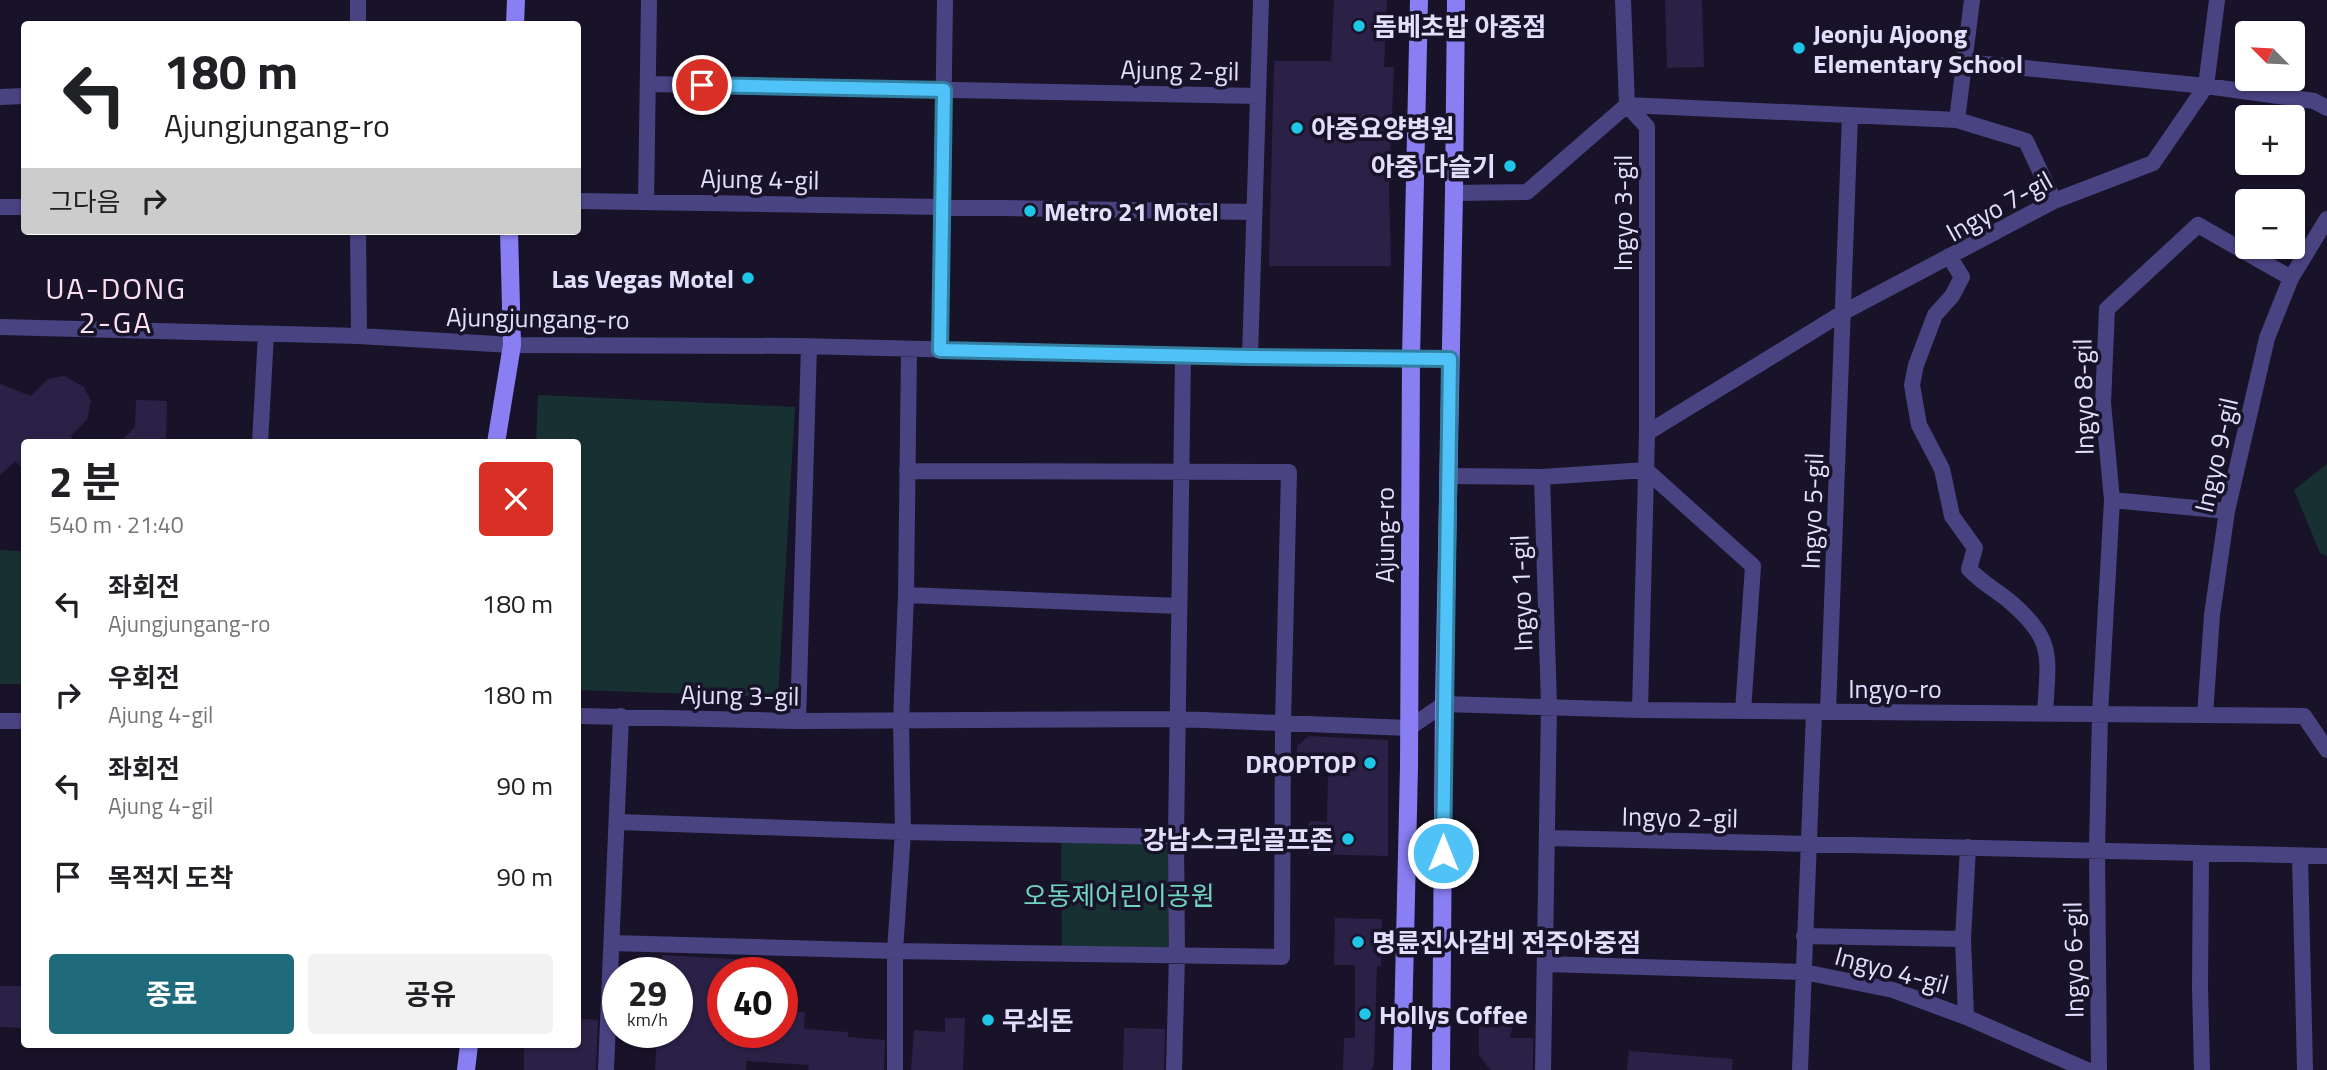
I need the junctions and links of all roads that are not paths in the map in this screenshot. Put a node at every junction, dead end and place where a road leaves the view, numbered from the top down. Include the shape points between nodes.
1 (358, 0) edge
2 (516, 0) edge
3 (649, 0) edge
4 (945, 0) edge
5 (1261, 0) edge
6 (1419, 0) edge
7 (1456, 0) edge
8 (1623, 0) edge
9 (1972, 0) edge
10 (2217, 0) edge
11 (358, 21) edge
12 (515, 21) edge
13 (1965, 62) junction
14 (648, 84) junction
15 (2206, 86) junction
16 (944, 90) junction
17 (0, 96) edge
18 (21, 96) edge
19 (1258, 96) junction
20 (1627, 105) junction
21 (2327, 108) edge
22 (1850, 115) junction
23 (1957, 120) junction
24 (1454, 193) junction
25 (581, 201) edge
26 (2054, 201) junction
27 (646, 202) junction
28 (0, 206) edge
29 (21, 207) edge
30 (942, 207) junction
31 (1254, 212) junction
32 (2327, 219) edge
33 (358, 235) edge
34 (509, 235) edge
35 (1949, 256) junction
36 (2291, 278) junction
37 (1844, 312) junction
38 (0, 327) edge
39 (266, 334) junction
40 (359, 336) junction
41 (512, 345) junction
42 (809, 347) junction
43 (940, 350) junction
44 (909, 351) junction
45 (1183, 356) junction
46 (1250, 357) junction
47 (1411, 358) junction
48 (1450, 359) junction
49 (1647, 433) junction
50 (260, 439) edge
51 (497, 439) edge
52 (1646, 470) junction
53 (907, 471) junction
54 (1181, 473) junction
55 (1449, 476) junction
56 (1542, 477) junction
57 (2112, 500) junction
58 (2227, 511) junction
59 (906, 595) junction
60 (1179, 606) junction
61 (1444, 704) junction
62 (1549, 706) junction
63 (1640, 710) junction
64 (1743, 711) junction
65 (1821, 712) junction
66 (2045, 714) junction
67 (2100, 714) junction
68 (2204, 715) junction
69 (581, 716) edge
70 (621, 716) junction
71 (1178, 719) junction
72 (901, 720) junction
73 (0, 721) edge
74 (21, 721) edge
75 (798, 721) junction
76 (1283, 724) junction
77 (1409, 728) junction
78 (2327, 750) edge
79 (618, 822) junction
80 (903, 832) junction
81 (1176, 837) junction
82 (1548, 838) junction
83 (1810, 844) junction
84 (1968, 847) junction
85 (2097, 849) junction
86 (2201, 854) junction
87 (2300, 856) junction
88 (2327, 856) edge
89 (1804, 936) junction
90 (1963, 939) junction
91 (612, 943) junction
92 (895, 951) junction
93 (1177, 954) junction
94 (1546, 964) junction
95 (1804, 972) junction
96 (1966, 1017) junction
97 (469, 1048) edge
98 (466, 1070) edge
99 (606, 1070) edge
100 (895, 1070) edge
101 (1174, 1070) edge
102 (1402, 1070) edge
103 (1441, 1070) edge
104 (1543, 1070) edge
105 (1800, 1070) edge
106 (2087, 1070) edge
107 (2099, 1070) edge
108 (2202, 1070) edge
109 (2305, 1070) edge

1 - 11 street
2 - 12 street
3 - 14 street
4 - 16 street
5 - 19 street, Ajung 2-gil
6 - 47 street, Ajung-ro
7 - 24 street
8 - 20 street
9 - 13 street
10 - 15 street
13 - 15 street
13 - 23 street
14 - 16 street
14 - 27 street
15 - 21 street via 2314,101
15 - 26 street, Ingyo 7-gil via 2153,163
16 - 19 street, Ajung 2-gil
16 - 30 street
17 - 18 street
19 - 31 street, Ajung 2-gil
20 - 22 street
20 - 24 street via 1527,192
20 - 49 street, Ingyo 3-gil via 1647,127
22 - 23 street
22 - 37 street, Ingyo 5-gil
23 - 26 street via 2026,141
24 - 48 street
25 - 27 street, Ajung 4-gil
26 - 35 street, Ingyo 7-gil
27 - 30 street, Ajung 4-gil
28 - 29 street
30 - 31 street, Ajung 4-gil
30 - 43 street
31 - 46 street, Ajung 2-gil
32 - 36 street, Ingyo 9-gil
33 - 40 street
34 - 41 street
35 - 37 street
35 - 66 street, Ingyo 7-gil via 1962,277 1935,315 1916,365 1912,385 1919,425 1942,469 1952,516 1975,548 1969,569 2037,628 2046,644
36 - 57 street, Ingyo 8-gil via 2198,225 2107,309 2103,402
36 - 58 street, Ingyo 9-gil via 2267,338
37 - 49 street
37 - 65 street, Ingyo 5-gil
38 - 39 street, Ajungjungang-ro
39 - 40 street, Ajungjungang-ro
39 - 50 street
40 - 41 street, Ajungjungang-ro
41 - 42 street, Ajungjungang-ro
41 - 51 street
42 - 44 street, Ajungjungang-ro
42 - 75 street
43 - 44 street, Ajungjungang-ro
43 - 45 street, Ajungjungang-ro
44 - 53 street
45 - 46 street, Ajungjungang-ro
45 - 54 street
46 - 47 street, Ajungjungang-ro
47 - 48 street, Ajungjungang-ro
47 - 77 street, Ajung-ro
48 - 55 street
49 - 52 street, Ingyo 3-gil
52 - 56 street
52 - 63 street, Ingyo 3-gil
52 - 64 street via 1753,566
53 - 54 street
53 - 59 street
54 - 60 street
54 - 76 street via 1289,472
55 - 56 street
55 - 61 street
56 - 62 street, Ingyo 1-gil
57 - 58 street
57 - 67 street, Ingyo 8-gil
58 - 68 street, Ingyo 9-gil
59 - 60 street
59 - 72 street
60 - 71 street
61 - 62 street, Ingyo-ro
61 - 77 street
61 - 103 street
62 - 63 street, Ingyo-ro
62 - 82 street
63 - 64 street, Ingyo-ro
64 - 65 street, Ingyo-ro
65 - 66 street, Ingyo-ro
65 - 83 street, Ingyo 4-gil
66 - 67 street, Ingyo-ro
67 - 68 street, Ingyo-ro
67 - 85 street, Ingyo 6-gil
68 - 78 street, Ingyo-ro via 2304,716
69 - 70 street, Ajung 3-gil
70 - 75 street, Ajung 3-gil
70 - 79 street
71 - 72 street, Ajung 3-gil
71 - 76 street, Ajung 3-gil
71 - 81 street
72 - 75 street, Ajung 3-gil
72 - 80 street
73 - 74 street
76 - 77 street, Ajung 3-gil
76 - 93 street via 1282,957
77 - 102 street, Ajung-ro
79 - 80 street
79 - 91 street
80 - 81 street
80 - 92 street
81 - 93 street
82 - 83 street, Ingyo 2-gil
82 - 94 street
83 - 84 street
83 - 89 street, Ingyo 4-gil
84 - 85 street
84 - 90 street
85 - 86 street
85 - 107 street, Ingyo 6-gil
86 - 87 street
86 - 108 street
87 - 88 street
87 - 109 street
89 - 90 street, Ingyo 4-gil
89 - 95 street, Ingyo 4-gil
90 - 96 street
91 - 92 street
91 - 99 street
92 - 93 street
92 - 100 street
93 - 101 street
94 - 95 street, Ingyo 4-gil
94 - 104 street
95 - 96 street, Ingyo 4-gil via 1893,990
95 - 105 street, Ingyo 4-gil
96 - 106 street, Ingyo 6-gil
97 - 98 street

